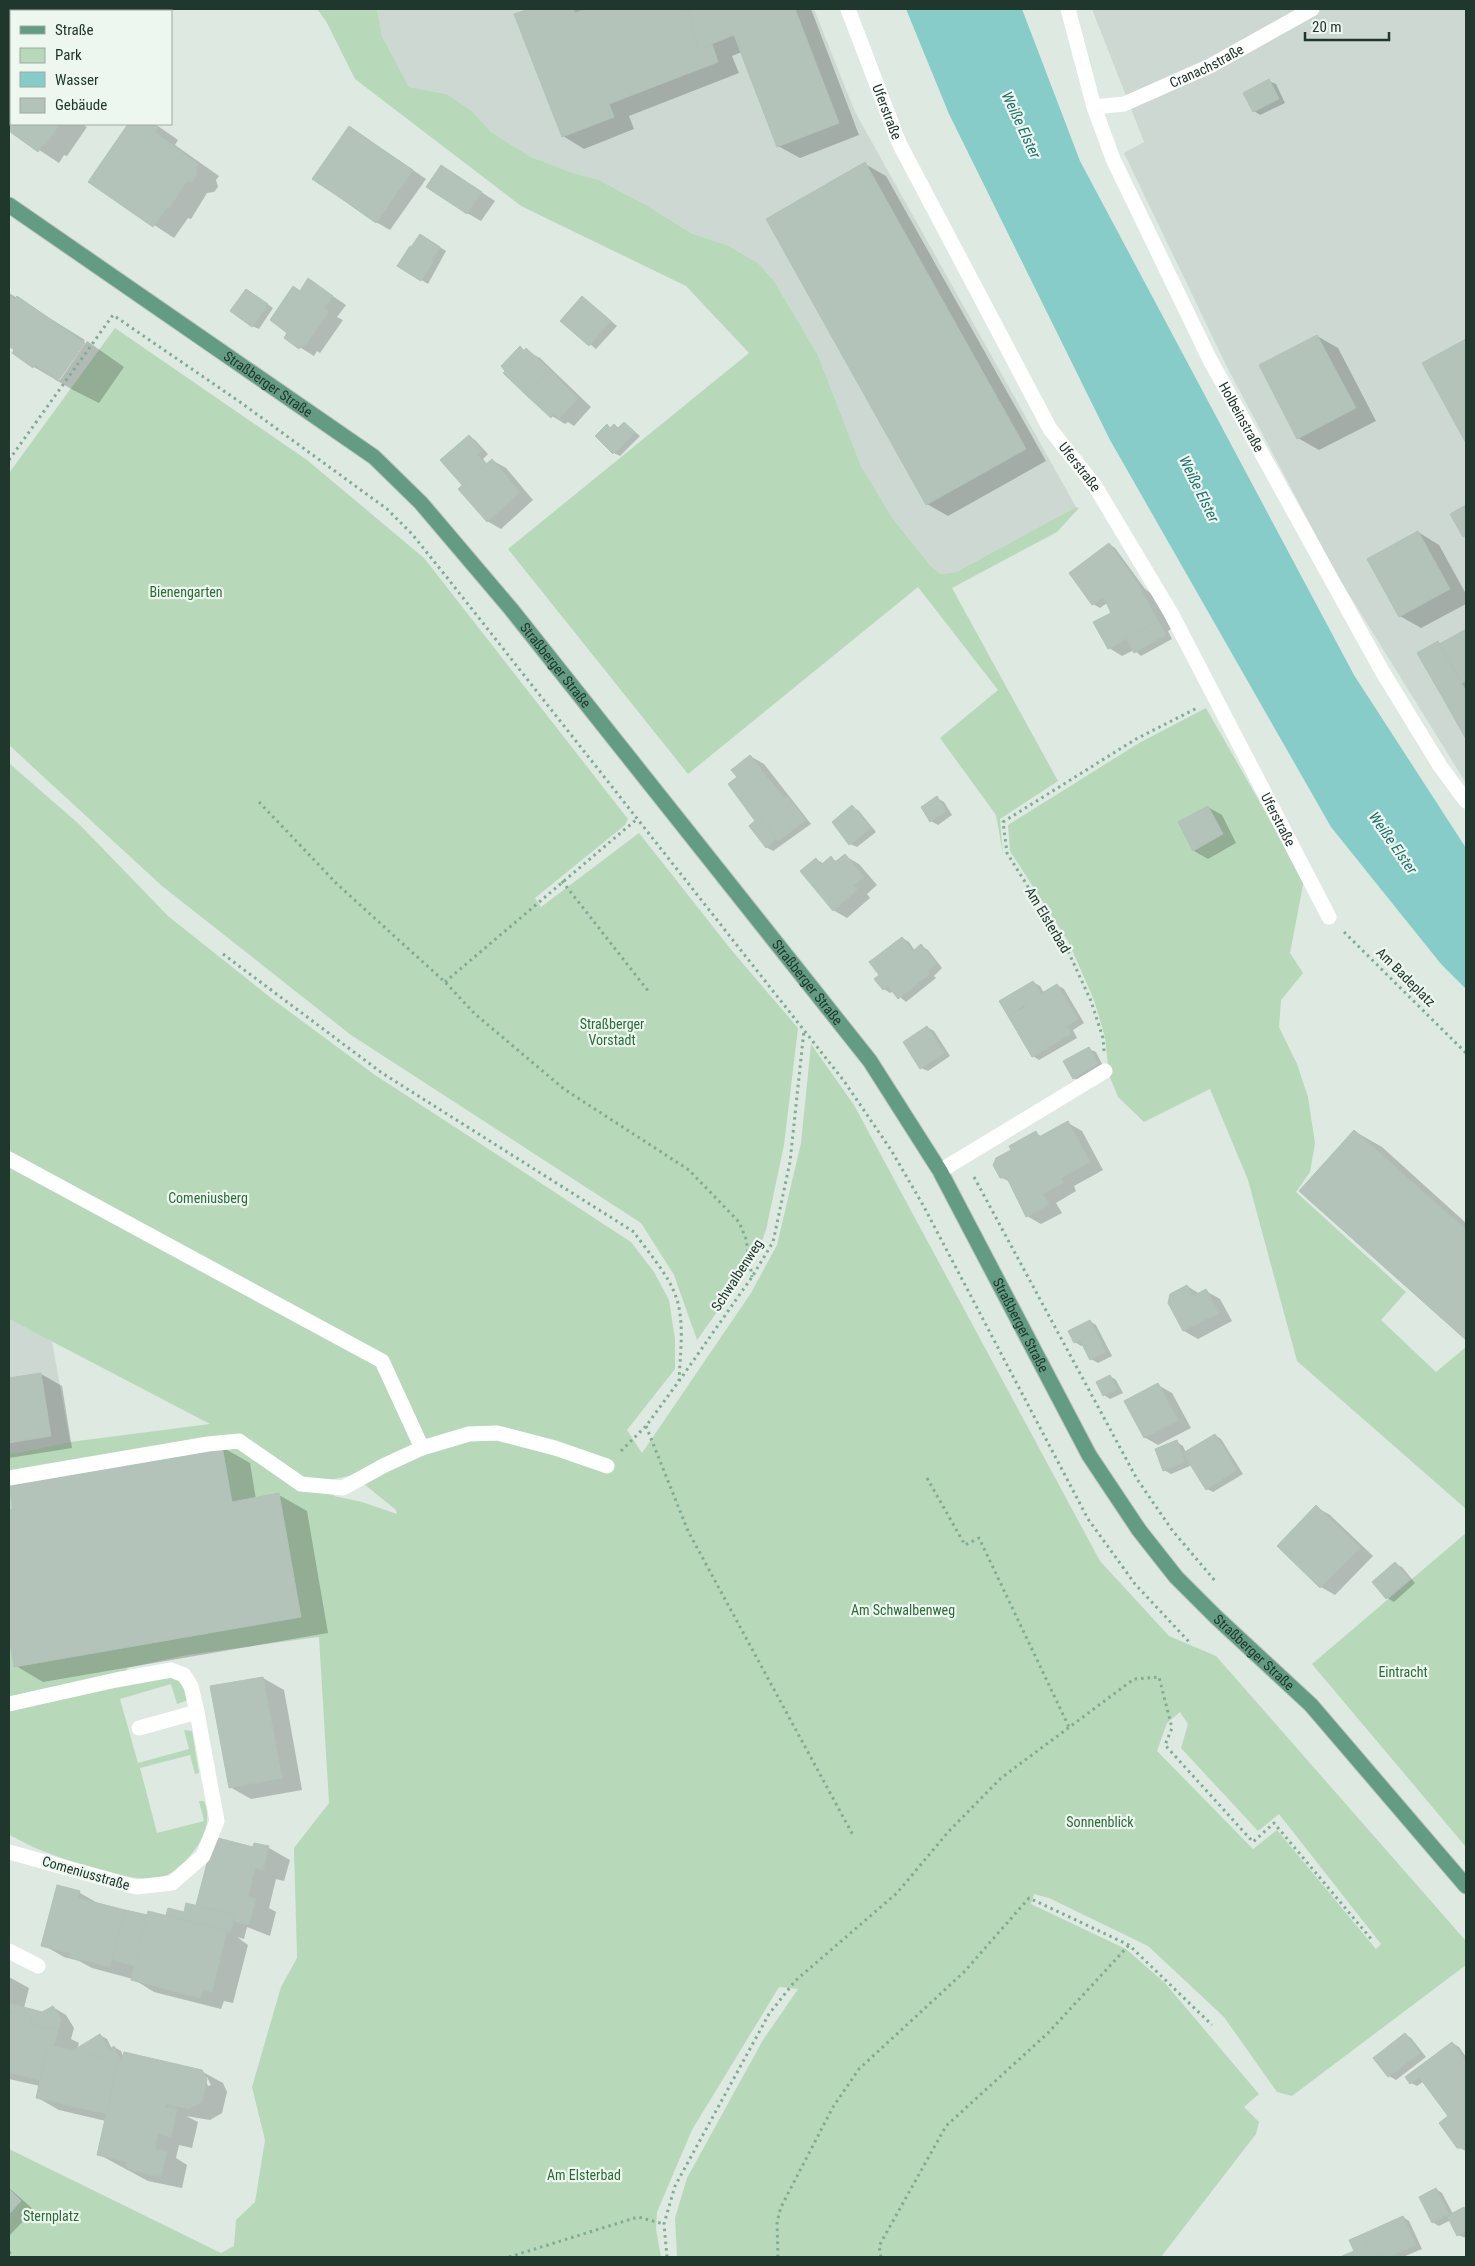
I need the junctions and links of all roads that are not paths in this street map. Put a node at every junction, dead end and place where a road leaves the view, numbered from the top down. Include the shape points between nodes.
1 (848, 9) edge
2 (1068, 9) edge
3 (1312, 9) edge
4 (1094, 107) junction
5 (9, 205) edge
6 (1466, 801) edge
7 (1329, 917) road end
8 (1106, 1071) road end
9 (9, 1159) edge
10 (940, 1171) junction
11 (422, 1448) junction
12 (607, 1466) road end
13 (9, 1478) edge
14 (9, 1704) edge
15 (197, 1712) junction
16 (139, 1728) dead end
17 (9, 1852) edge
18 (1466, 1886) edge
19 (9, 1951) edge
20 (38, 1966) dead end

1 - 7 street, Uferstraße via 899,143 1045,421 1095,486 1171,612
2 - 4 street, Holbeinstraße
3 - 4 street, Cranachstraße via 1194,73 1124,104
4 - 6 street, Holbeinstraße via 1113,159 1210,360 1382,671 1440,766
5 - 10 main road, Straßberger Straße via 374,458 421,503 511,609 870,1061
8 - 10 street
9 - 11 street via 382,1362
10 - 18 main road, Straßberger Straße via 1089,1455 1139,1530 1176,1576 1216,1617 1311,1705
11 - 12 street via 469,1434 497,1433
11 - 13 street via 344,1488 301,1484 239,1441
14 - 15 street, Comeniusstraße via 171,1670 184,1675 191,1686
15 - 16 street
15 - 17 street, Comeniusstraße via 217,1821 204,1856 172,1883 136,1887
19 - 20 street

